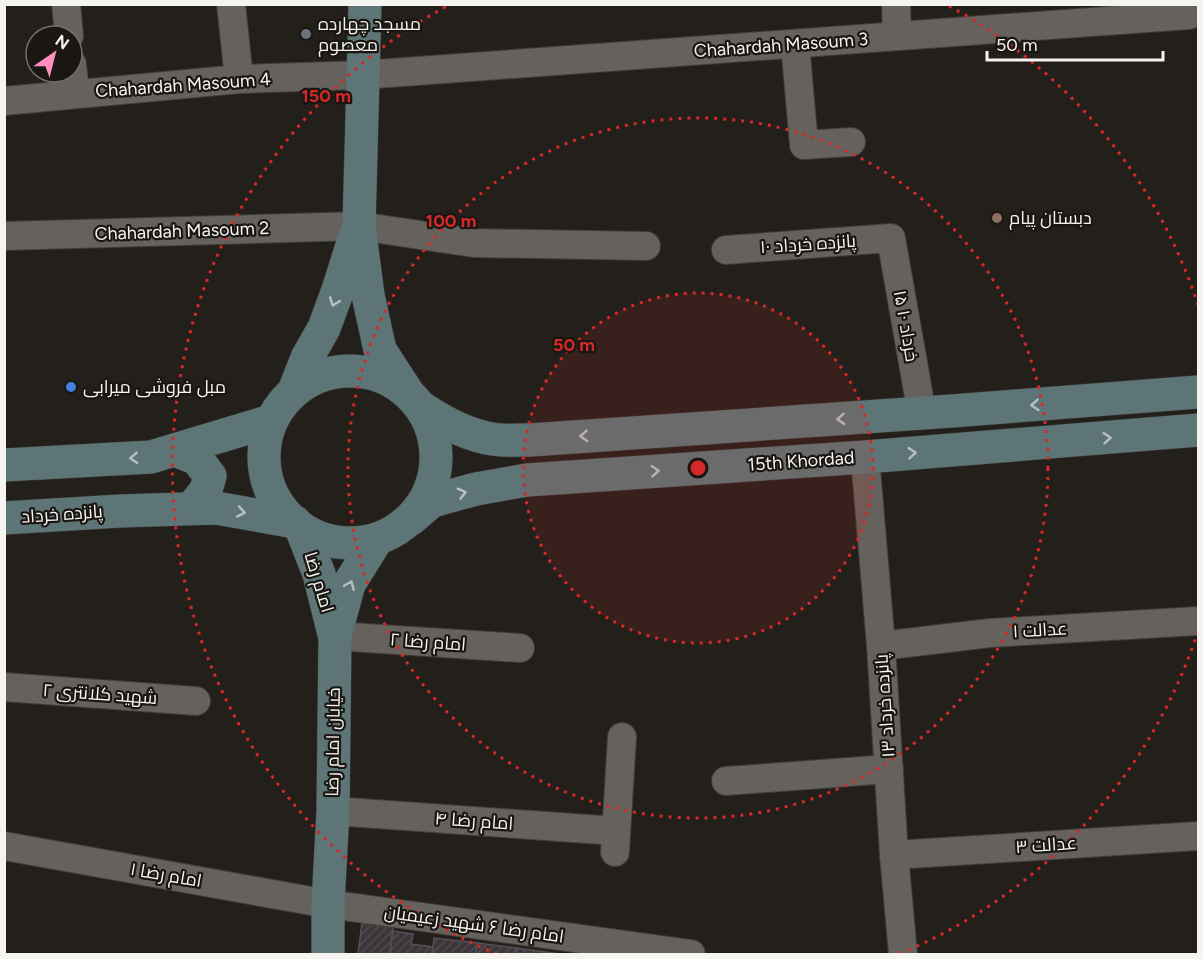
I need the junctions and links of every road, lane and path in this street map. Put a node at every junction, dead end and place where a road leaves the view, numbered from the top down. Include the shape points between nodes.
1 (66, 4) edge
2 (231, 4) edge
3 (365, 4) edge
4 (896, 4) edge
5 (1190, 4) edge
6 (68, 24) edge
7 (897, 36) junction
8 (795, 44) junction
9 (362, 75) junction
10 (239, 79) junction
11 (74, 84) edge
12 (75, 93) junction
13 (4, 101) edge
14 (851, 142) dead end
15 (359, 226) junction
16 (4, 236) edge
17 (891, 238) joint
18 (646, 246) dead end
19 (726, 250) dead end
20 (294, 391) junction
21 (1198, 392) edge
22 (414, 399) junction
23 (922, 414) junction
24 (271, 421) junction
25 (1198, 430) edge
26 (1146, 435) junction
27 (1198, 445) edge
28 (175, 450) junction
29 (865, 457) junction
30 (4, 465) edge
31 (192, 508) junction
32 (4, 518) edge
33 (411, 519) junction
34 (298, 525) junction
35 (377, 539) junction
36 (1198, 621) edge
37 (335, 636) junction
38 (881, 646) junction
39 (520, 648) dead end
40 (4, 687) edge
41 (196, 701) dead end
42 (622, 736) dead end
43 (889, 769) junction
44 (726, 781) dead end
45 (333, 811) junction
46 (1198, 836) edge
47 (4, 846) edge
48 (894, 855) junction
49 (328, 904) junction
50 (328, 954) edge
51 (691, 954) edge
52 (903, 954) edge

1 - 6 street
2 - 10 street
3 - 9 main road
4 - 7 street
5 - 7 street, Chahardah Masoum 3 via 1189,15
7 - 8 street, Chahardah Masoum 3
8 - 9 street, Chahardah Masoum 3
8 - 14 street via 804,145
9 - 10 street, Chahardah Masoum 4
9 - 15 main road
10 - 12 street, Chahardah Masoum 4
11 - 12 street
12 - 13 street, Chahardah Masoum 4
15 - 16 street, Chahardah Masoum 2
15 - 18 street, Chahardah Masoum 2 via 474,243
15 -> 20 main road via 327,318
15 - 22 main road via 380,350
17 - 19 street, پانزده خرداد ۱۰
17 - 23 street, ۱۵ خرداد ۱۰
20 - 22 main road via 314,378 338,371 362,371 385,378
20 - 24 main road
21 -> 23 main road
23 -> 22 main road via 493,440 468,434 436,418
22 - 33 main road via 434,436 436,465 428,494
24 - 28 main road
24 - 34 main road via 264,450 267,480 279,507
25 - 26 main road, 15th Khordad
26 - 27 main road
29 -> 26 main road, 15th Khordad
28 -> 30 main road via 151,457
28 - 31 main road via 197,459 210,476 206,490
33 -> 29 main road, 15th Khordad via 432,501 527,480
29 - 38 street, پانزده خرداد ۱۳
31 - 32 main road, پانزده خرداد
31 -> 34 main road, پانزده خرداد via 216,508
33 - 35 main road
34 - 35 main road via 333,541
34 - 37 main road, امام رضا via 319,574
37 -> 35 main road, خیابان امام رضا via 349,584
36 - 38 street, عدالت ۱ via 990,633
37 - 39 street, امام رضا ۲
37 - 45 main road, خیابان امام رضا
38 - 43 street, پانزده خرداد ۱۳
40 - 41 street, شهید کلانتری ۲
42 - 45 street, امام رضا ۴ via 615,841
43 - 44 street
43 - 48 street, پانزده خرداد ۱۳
45 - 49 main road, خیابان امام رضا
46 - 48 street, عدالت ۳
47 - 49 street, امام رضا ۱
48 - 52 street, پانزده خرداد ۱۳
49 - 50 main road, خیابان امام رضا
49 - 51 street, امام رضا ۶ شهید زعیمیان

